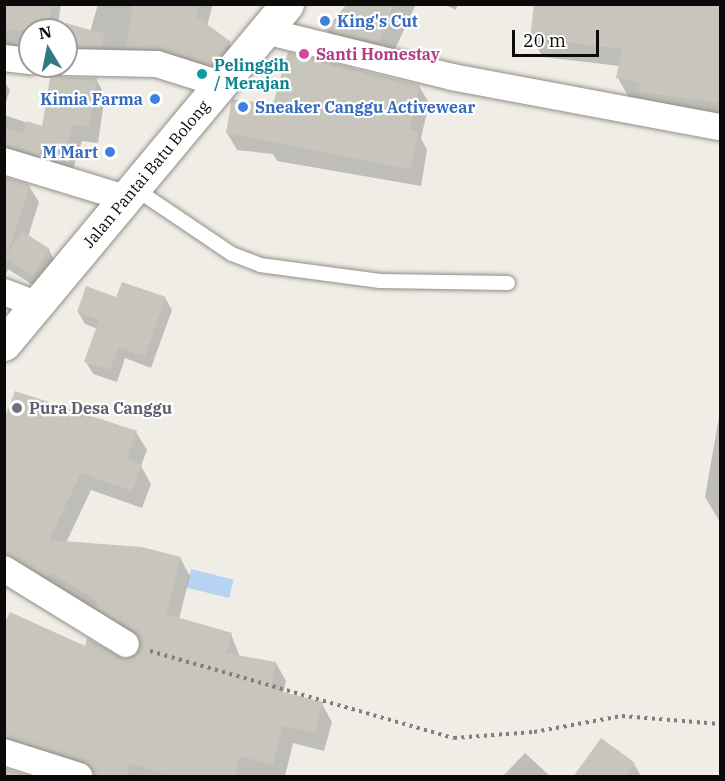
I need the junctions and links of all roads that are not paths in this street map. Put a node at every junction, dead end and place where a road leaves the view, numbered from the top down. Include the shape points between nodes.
1 (287, 4) edge
2 (265, 31) junction
3 (78, 62) edge
4 (220, 84) junction
5 (720, 127) edge
6 (4, 162) edge
7 (130, 193) junction
8 (508, 283) dead end
9 (4, 292) edge
10 (38, 305) junction
11 (4, 344) edge
12 (4, 569) edge
13 (126, 644) road end
14 (4, 752) edge
15 (79, 777) edge

1 - 2 street, Jalan Pantai Batu Bolong
2 - 4 street, Jalan Pantai Batu Bolong
2 - 5 street via 452,77
3 - 4 street via 157,64
4 - 7 street, Jalan Pantai Batu Bolong
6 - 7 street
7 - 8 lane via 232,254 260,265 380,281
7 - 10 street, Jalan Pantai Batu Bolong
9 - 10 street
10 - 11 street, Jalan Pantai Batu Bolong
12 - 13 street
14 - 15 street

